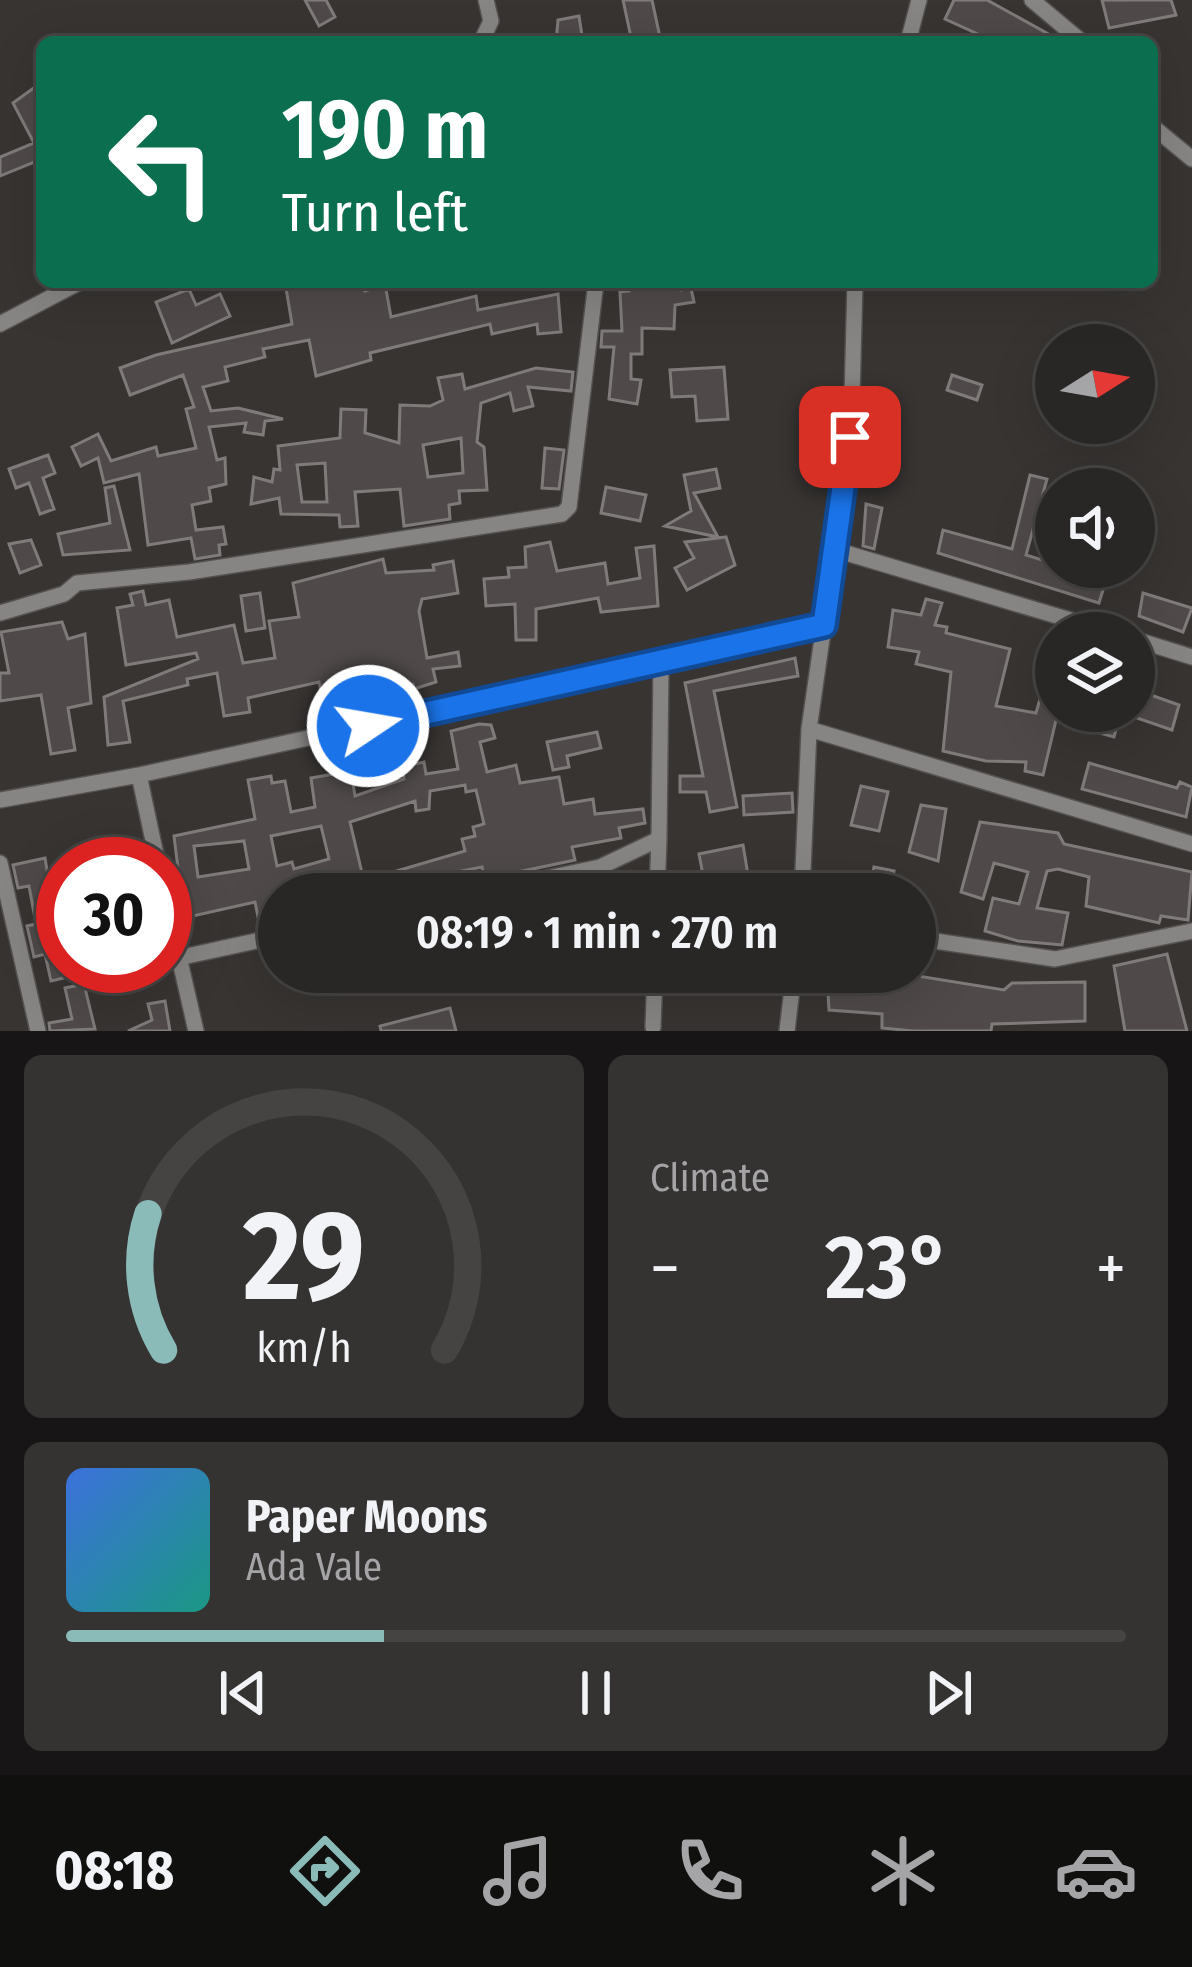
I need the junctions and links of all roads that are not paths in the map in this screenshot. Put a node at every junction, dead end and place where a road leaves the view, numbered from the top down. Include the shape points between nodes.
1 (486, 0) edge
2 (919, 0) edge
3 (1032, 0) edge
4 (484, 36) edge
5 (910, 36) edge
6 (1075, 36) edge
7 (1158, 131) edge
8 (1192, 159) edge
9 (69, 288) edge
10 (595, 288) edge
11 (855, 288) edge
12 (0, 324) edge
13 (836, 550) junction
14 (1044, 612) edge
15 (0, 613) edge
16 (824, 625) junction
17 (1155, 646) edge
18 (1192, 657) edge
19 (661, 664) junction
20 (809, 729) junction
21 (140, 775) junction
22 (0, 800) edge
23 (153, 837) edge
24 (659, 839) junction
25 (1192, 844) edge
26 (0, 863) edge
27 (572, 873) edge
28 (658, 873) edge
29 (803, 873) edge
30 (1192, 931) edge
31 (258, 941) edge
32 (936, 941) edge
33 (192, 955) edge
34 (187, 993) edge
35 (654, 993) edge
36 (792, 993) edge
37 (653, 1029) edge
38 (38, 1031) edge
39 (196, 1031) edge
40 (635, 1031) edge
41 (787, 1031) edge

1 - 4 street via 491,21
2 - 5 street
3 - 6 street
7 - 8 street
9 - 12 street
10 - 15 street via 562,514 77,583 64,595
11 - 13 street
13 - 14 street
13 - 16 street
16 - 19 street
16 - 20 street
17 - 18 street
19 - 21 street
19 - 24 street
20 - 25 street
20 - 29 street
21 - 22 street
21 - 23 street
24 - 27 street
24 - 28 street
26 - 38 street
30 - 32 street via 1054,959
31 - 33 street
34 - 39 street
35 - 37 street
36 - 41 street
37 - 40 street

